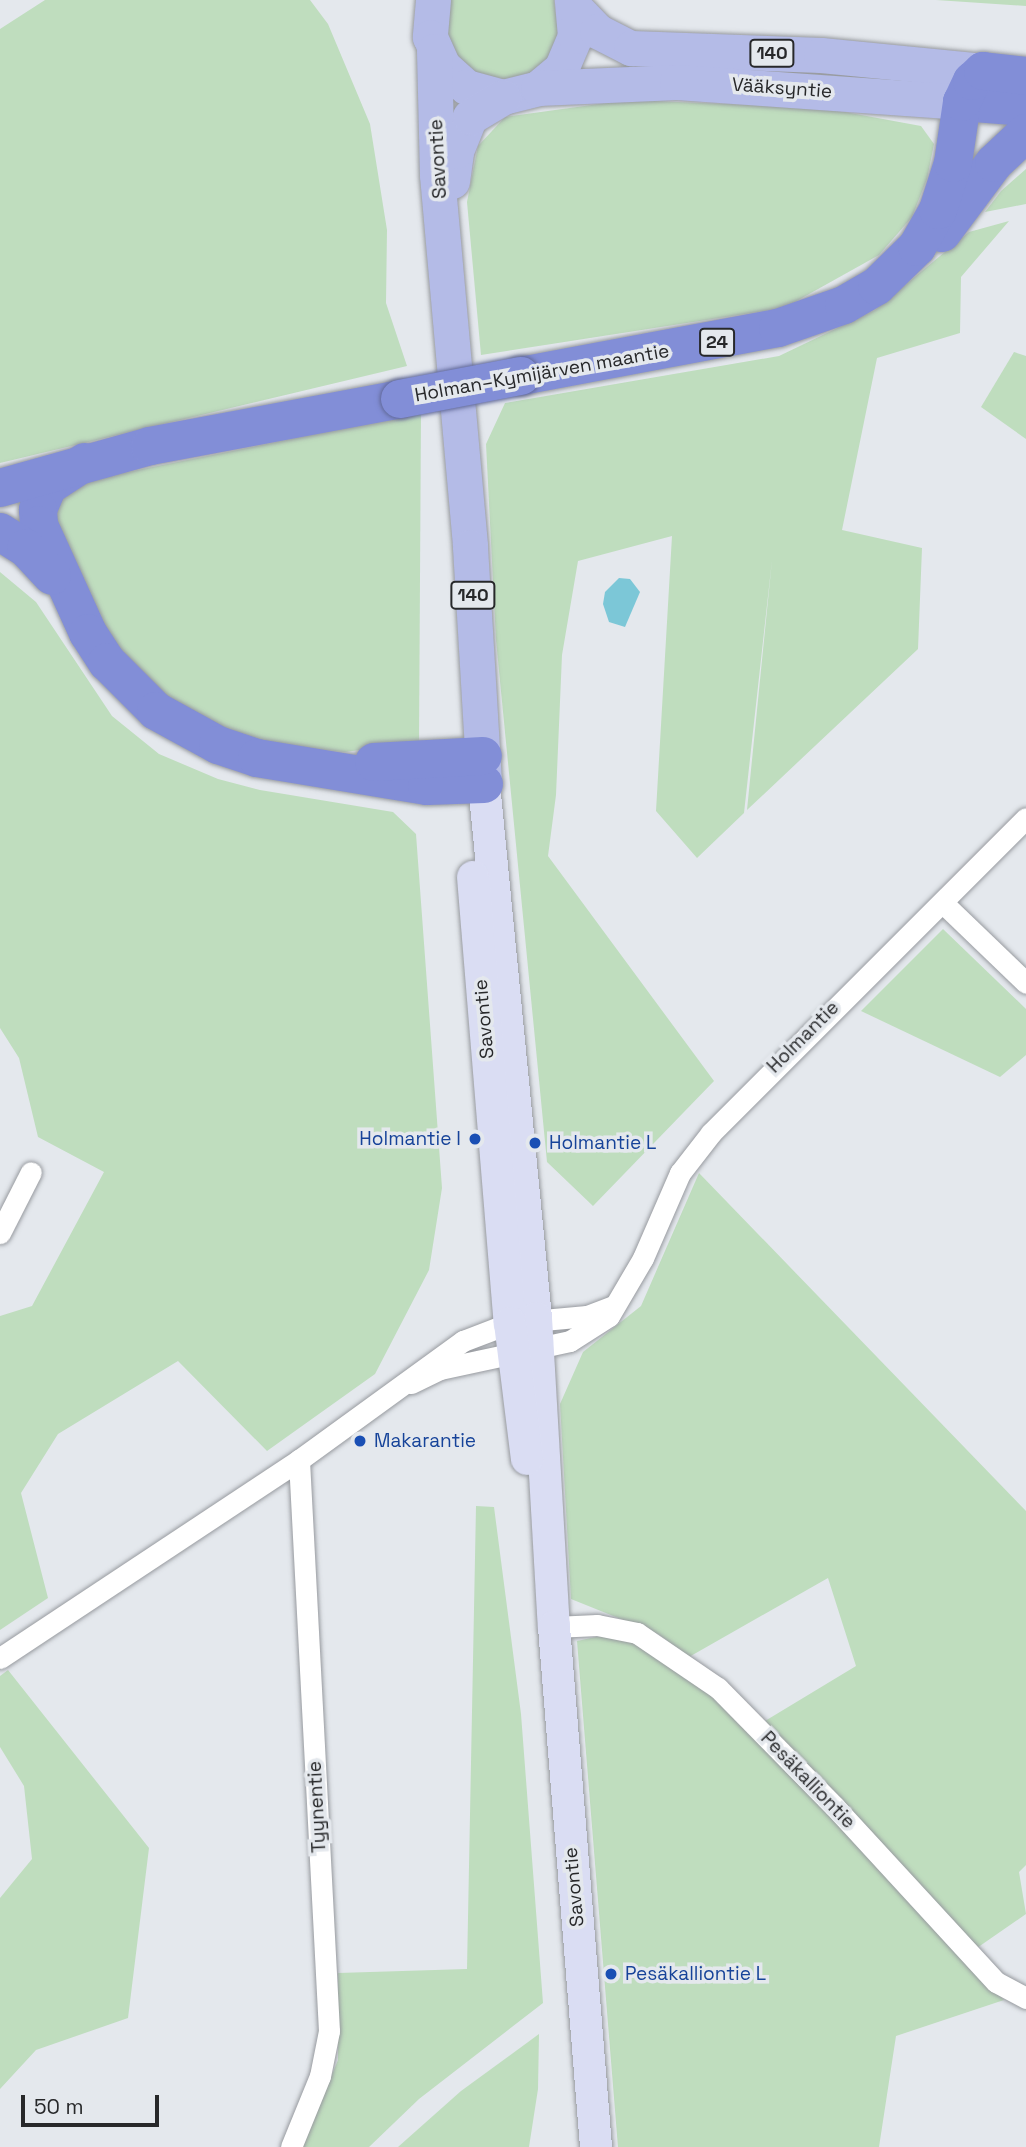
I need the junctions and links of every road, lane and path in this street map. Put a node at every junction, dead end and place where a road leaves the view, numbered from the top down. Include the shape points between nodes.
1 (573, 4) edge
2 (428, 19) edge
3 (983, 71) junction
4 (1026, 76) edge
5 (538, 88) junction
6 (503, 97) junction
7 (962, 102) junction
8 (1026, 107) edge
9 (1026, 133) edge
10 (445, 268) junction
11 (900, 269) junction
12 (85, 462) junction
13 (0, 488) edge
14 (0, 532) edge
15 (67, 594) junction
16 (475, 770) junction
17 (1026, 818) edge
18 (943, 902) junction
19 (1026, 983) edge
20 (31, 1172) dead end
21 (0, 1233) edge
22 (626, 1290) junction
23 (524, 1336) junction
24 (411, 1383) junction
25 (299, 1460) junction
26 (554, 1627) junction
27 (0, 1658) edge
28 (1026, 1998) edge
29 (291, 2147) edge
30 (596, 2147) edge

1 - 3 main road, Vääksyntie / 140 via 597,31 631,48 821,55
1 - 5 main road, 140 via 570,53 561,69
2 - 6 main road, 140 via 443,66 466,87
2 - 10 main road, Savontie / 140
3 - 4 highway, Vääksyntie
3 - 7 highway, Holman–Kymijärven maantie / 24
5 - 6 main road, 140
5 - 7 main road, Vääksyntie via 677,82
6 - 10 main road, Savontie / 140 via 478,108 462,132 453,174
7 - 8 highway, Vääksyntie
7 - 11 highway, Holman–Kymijärven maantie / 24 via 953,163 938,210
9 - 11 highway, 24 via 994,163 940,235
10 - 16 main road, Savontie / 140
11 - 12 highway, Holman–Kymijärven maantie / 24, bridge via 844,305 778,328
12 - 13 highway, Holman–Kymijärven maantie / 24
12 - 15 highway via 48,486 38,510 46,545
14 - 15 highway via 26,548
15 - 16 highway via 107,662 156,711 218,745 299,766
16 - 23 main road, Savontie / 140
17 - 18 street, Holmantie
18 - 19 street
18 - 22 street, Holmantie via 815,1024 694,1153 669,1194
20 - 21 street
22 - 23 street, Holmantie via 599,1314
22 - 23 street, Holmantie via 598,1325 570,1341
23 - 24 street
23 - 24 street via 463,1341
23 - 26 main road, Savontie / 140
24 - 25 street
25 - 27 street
25 - 29 street, Tyynentie via 329,2031 320,2076
26 - 28 street, Pesäkalliontie via 597,1625 637,1633 718,1688 826,1797 989,1975
26 - 30 main road, Savontie / 140

